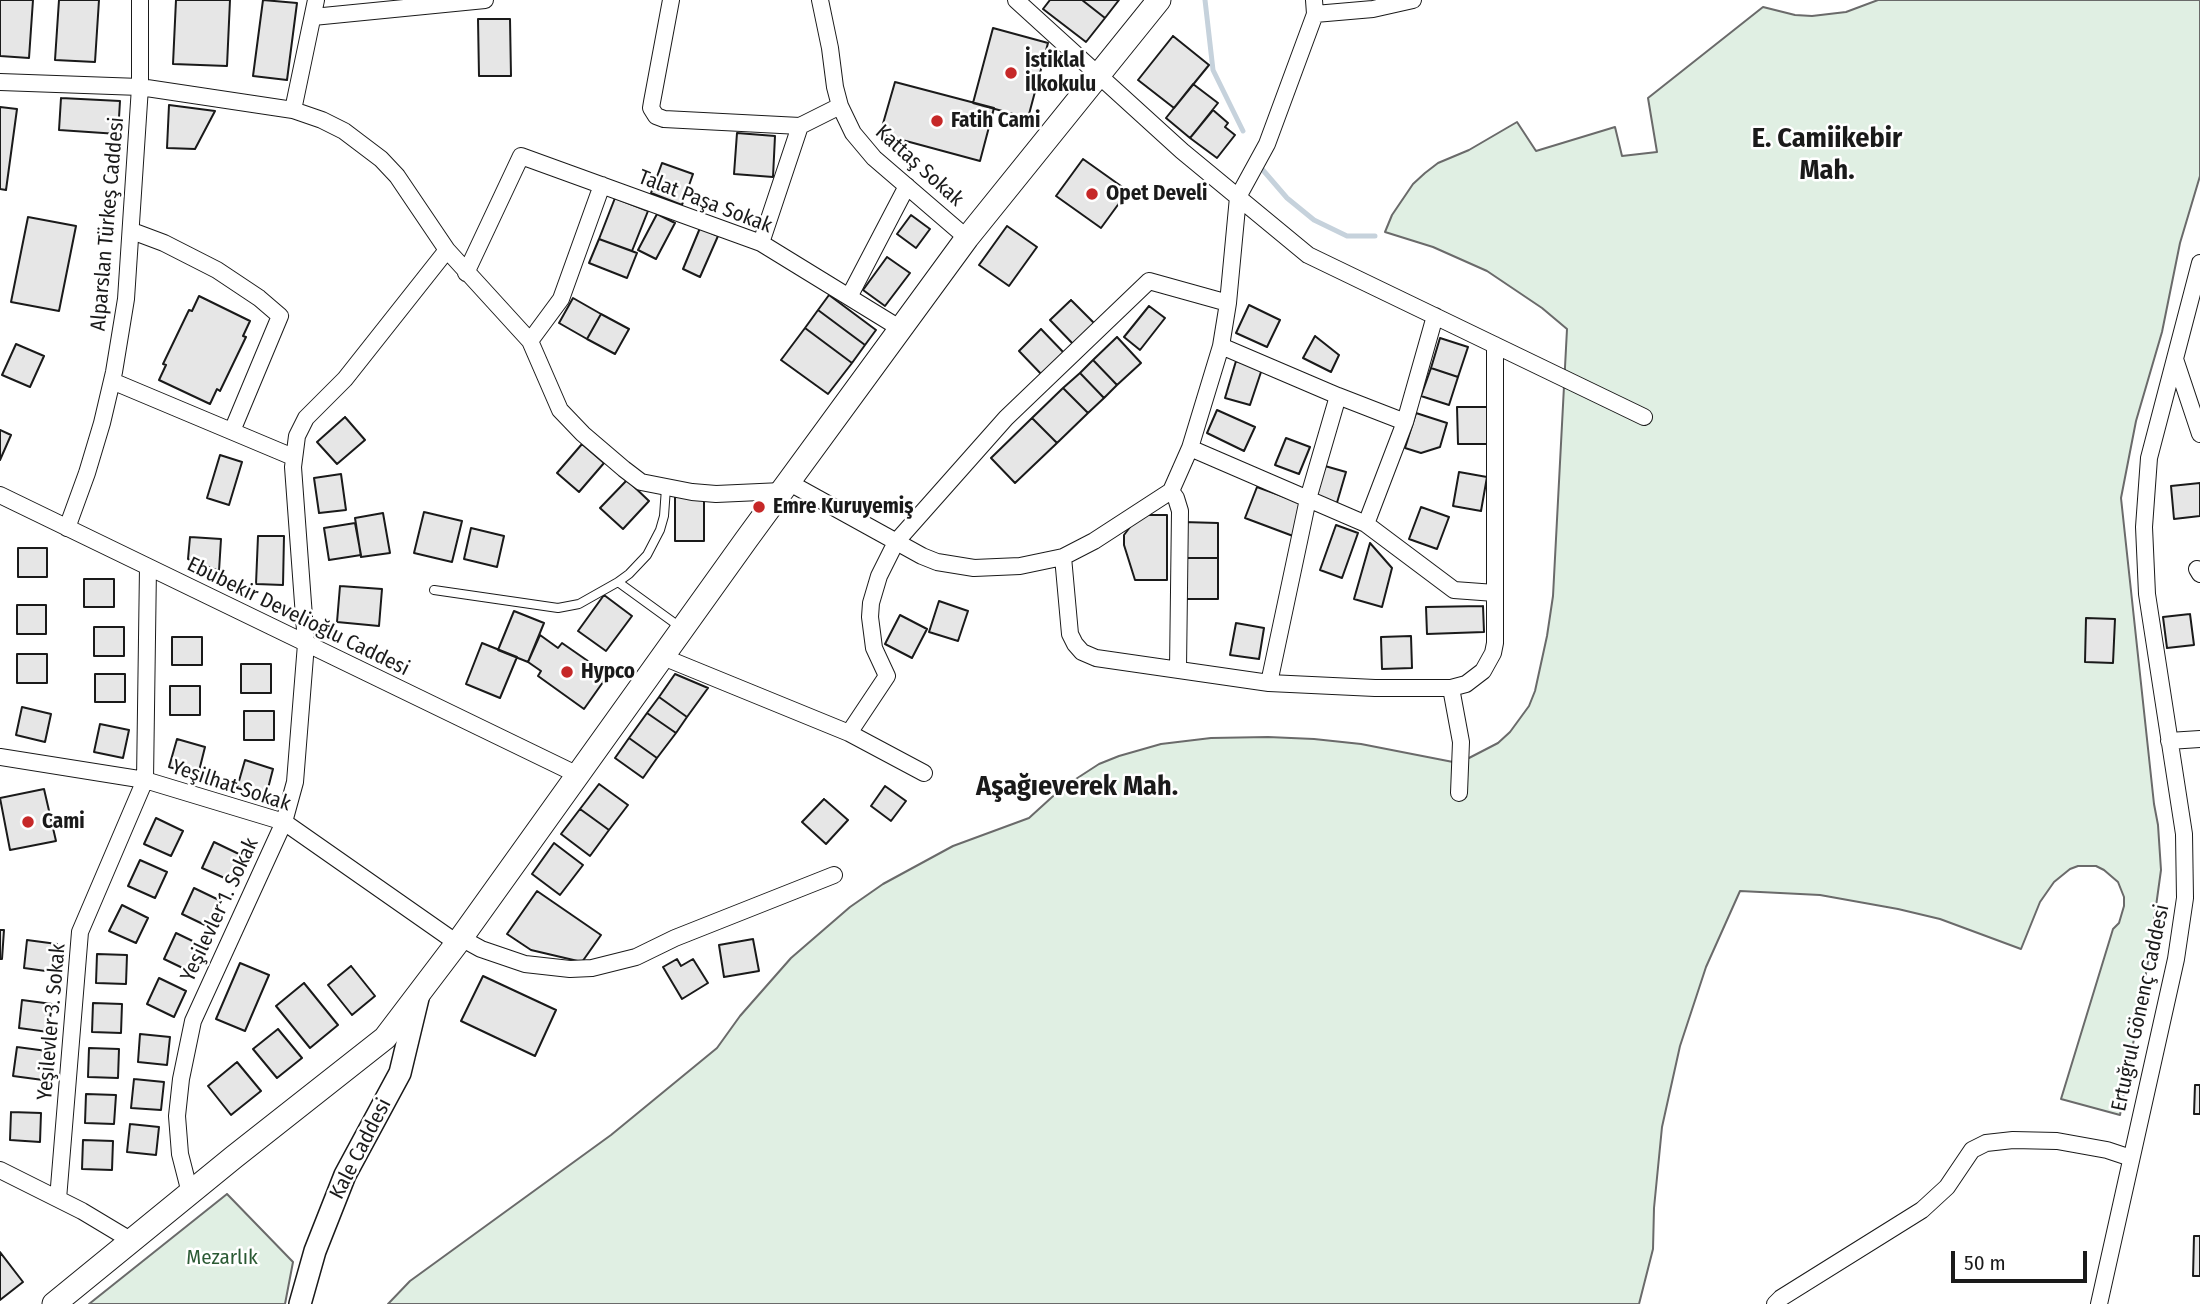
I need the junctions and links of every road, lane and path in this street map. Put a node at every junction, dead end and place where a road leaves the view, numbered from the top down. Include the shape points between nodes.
1 (140, 0) edge
2 (316, 0) edge
3 (485, 0) edge
4 (671, 0) edge
5 (820, 0) edge
6 (1016, 0) edge
7 (1147, 0) edge
8 (1159, 0) edge
9 (1413, 0) edge
10 (1314, 7) edge
11 (313, 17) junction
12 (1097, 75) junction
13 (0, 82) edge
14 (140, 87) junction
15 (840, 106) junction
16 (293, 110) junction
17 (800, 126) junction
18 (602, 185) junction
19 (907, 187) junction
20 (1238, 197) junction
21 (132, 231) junction
22 (967, 238) junction
23 (761, 243) junction
24 (447, 250) junction
25 (2200, 263) edge
26 (466, 273) junction
27 (849, 297) junction
28 (1228, 303) junction
29 (1435, 316) junction
30 (901, 329) junction
31 (530, 341) junction
32 (1495, 345) junction
33 (1221, 346) junction
34 (2175, 359) junction
35 (112, 381) junction
36 (1338, 396) junction
37 (1644, 417) dead end
38 (1405, 422) junction
39 (232, 431) junction
40 (2200, 434) edge
41 (1189, 448) junction
42 (293, 457) junction
43 (785, 487) junction
44 (666, 488) junction
45 (1171, 491) junction
46 (0, 495) edge
47 (1308, 499) junction
48 (1366, 524) junction
49 (67, 528) junction
50 (896, 542) junction
51 (1063, 556) junction
52 (148, 567) junction
53 (618, 582) junction
54 (434, 590) dead end
55 (1495, 593) junction
56 (683, 629) junction
57 (306, 644) junction
58 (663, 657) junction
59 (1178, 670) junction
60 (1269, 683) junction
61 (1451, 688) junction
62 (849, 733) junction
63 (2200, 739) edge
64 (2169, 741) junction
65 (0, 757) edge
66 (924, 773) dead end
67 (578, 775) junction
68 (145, 780) junction
69 (1459, 793) dead end
70 (284, 822) junction
71 (834, 875) dead end
72 (459, 941) junction
73 (419, 993) junction
74 (2131, 1158) junction
75 (0, 1170) edge
76 (190, 1192) junction
77 (58, 1199) junction
78 (132, 1241) junction
79 (54, 1304) edge
80 (300, 1304) edge
81 (1775, 1304) edge
82 (2099, 1304) edge

1 - 14 street, Alparslan Türkeş Caddesi
2 - 11 street
3 - 11 street
4 - 17 street via 652,102 656,116
5 - 15 street, Kattaş Sokak
6 - 12 street
7 - 12 main road
8 - 12 main road
9 - 10 street via 1373,9
10 - 20 street via 1267,144
11 - 16 street
12 - 20 street
12 - 22 main road
13 - 14 street
14 - 16 street
14 - 21 street, Alparslan Türkeş Caddesi
15 - 17 street
15 - 19 street, Kattaş Sokak via 863,146
16 - 24 street via 344,131 381,159
17 - 23 street
18 - 23 street, Talat Paşa Sokak
18 - 26 street, Talat Paşa Sokak via 521,156
18 - 31 street via 561,299
19 - 22 street, Kattaş Sokak
19 - 27 street
20 - 28 street
20 - 29 street via 1308,254
21 - 35 street, Alparslan Türkeş Caddesi
21 - 39 street via 206,264 280,316
22 - 30 main road
23 - 27 street, Talat Paşa Sokak
24 - 26 street
24 - 42 street via 345,379 306,418
25 - 34 street, Ertuğrul Gönenç Caddesi
26 - 31 street
27 - 30 street, Talat Paşa Sokak
28 - 33 street
28 - 50 street via 1149,281 1006,418
29 - 32 street
29 - 38 street
30 - 43 main road
31 - 44 street via 561,410 583,434 641,482
32 - 37 street
32 - 55 street
33 - 36 street
33 - 41 street
34 - 40 street
34 - 64 street, Ertuğrul Gönenç Caddesi via 2150,458 2144,527 2147,594
35 - 39 street
35 - 49 street, Alparslan Türkeş Caddesi
36 - 38 street
36 - 47 street
38 - 48 street
39 - 42 street
41 - 45 street
41 - 47 street
42 - 57 street, Yeşilevler 1. Sokak
43 - 44 street via 716,494
43 - 50 street
43 - 56 main road
44 - 53 lane via 664,516 654,544
45 - 51 street
45 - 59 street via 1180,511
46 - 49 street, Ebubekir Develioğlu Caddesi
47 - 48 street
47 - 60 street
48 - 55 street via 1454,590
49 - 52 street, Ebubekir Develioğlu Caddesi
50 - 51 street via 937,562 974,568 1033,564
50 - 62 street via 878,576 870,617 874,648 887,676
51 - 59 street via 1070,634 1082,652
52 - 57 street, Ebubekir Develioğlu Caddesi
52 - 68 street, Yeşilevler 3. Sokak
53 - 54 lane via 579,604 558,608
53 - 56 lane
55 - 61 street via 1489,663 1476,678
56 - 58 main road
57 - 67 street, Ebubekir Develioğlu Caddesi
57 - 70 street, Yeşilevler 1. Sokak via 295,782
58 - 62 street
58 - 67 main road
59 - 60 street
60 - 61 street
61 - 69 street via 1461,742
62 - 66 street
63 - 64 street
64 - 74 street, Ertuğrul Gönenç Caddesi via 2184,834 2185,898 2176,960
65 - 68 street, Yeşilhat Sokak
67 - 72 main road
68 - 70 street, Yeşilhat Sokak
68 - 77 street, Yeşilevler 3. Sokak via 80,932
70 - 72 street, Yeşilhat Sokak
70 - 76 street, Yeşilevler 1. Sokak via 193,1021 177,1116
71 - 72 street, Yeşilhat Sokak via 636,957 592,968 525,964
72 - 73 main road
73 - 76 main road via 385,1038
73 - 80 street, Kale Caddesi via 400,1073 345,1175
74 - 81 street via 2057,1141 1986,1143 1972,1150 1947,1187 1922,1210
74 - 82 street, Ertuğrul Gönenç Caddesi
75 - 77 street
76 - 78 main road
77 - 78 street
78 - 79 main road

